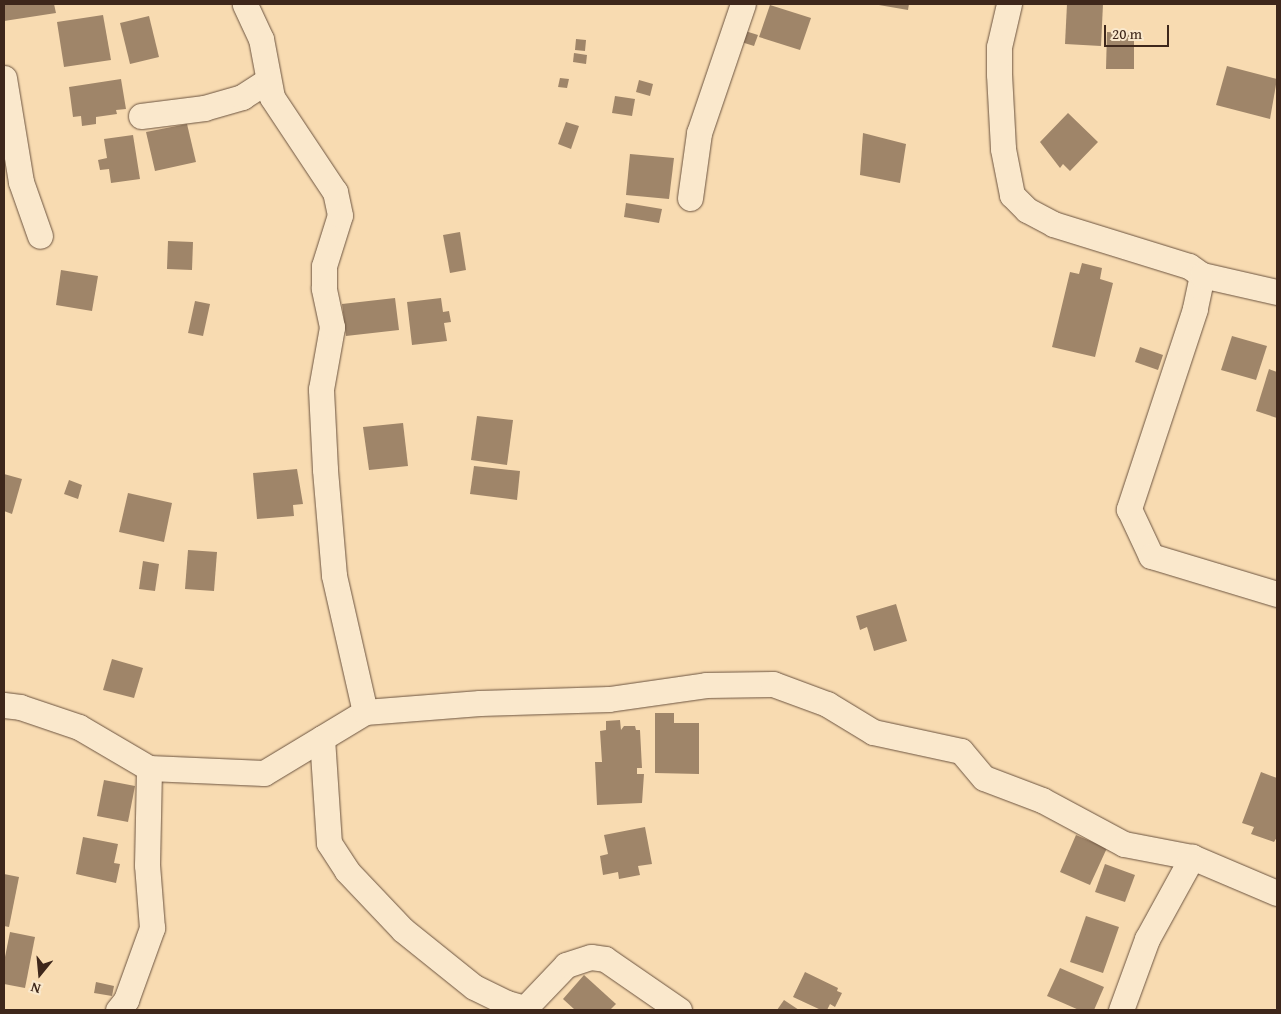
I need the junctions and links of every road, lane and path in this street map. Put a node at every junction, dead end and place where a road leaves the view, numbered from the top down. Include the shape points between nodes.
1 (245, 4) edge
2 (743, 4) edge
3 (1009, 4) edge
4 (4, 78) edge
5 (268, 81) junction
6 (141, 116) dead end
7 (690, 198) dead end
8 (40, 236) dead end
9 (1202, 275) junction
10 (1277, 292) edge
11 (1277, 594) edge
12 (4, 706) edge
13 (365, 712) junction
14 (322, 738) junction
15 (150, 768) junction
16 (1192, 857) junction
17 (1277, 893) edge
18 (118, 1010) edge
19 (679, 1010) edge
20 (1121, 1010) edge

1 - 5 street via 261,39
2 - 7 street via 699,133
3 - 9 street via 1000,47 999,74 1003,149 1012,195 1027,210 1053,224 1189,266
4 - 8 street via 21,182
5 - 6 street via 242,97 204,108
5 - 13 street via 272,97 336,192 340,215 324,266 324,288 332,327 321,389 324,460 334,575
9 - 10 street
9 - 11 street via 1195,310 1129,510 1151,556
12 - 15 street via 20,707 79,727
13 - 14 street
13 - 16 street via 480,703 610,699 706,685 773,684 827,704 873,732 961,751 984,778 1042,800 1124,844
14 - 15 street via 264,773
14 - 19 street via 329,843 347,871 403,930 474,987 507,1004 524,1008 566,964 591,957 605,959
15 - 18 street via 147,865 152,928 126,1000
16 - 17 street
16 - 20 street via 1147,939

